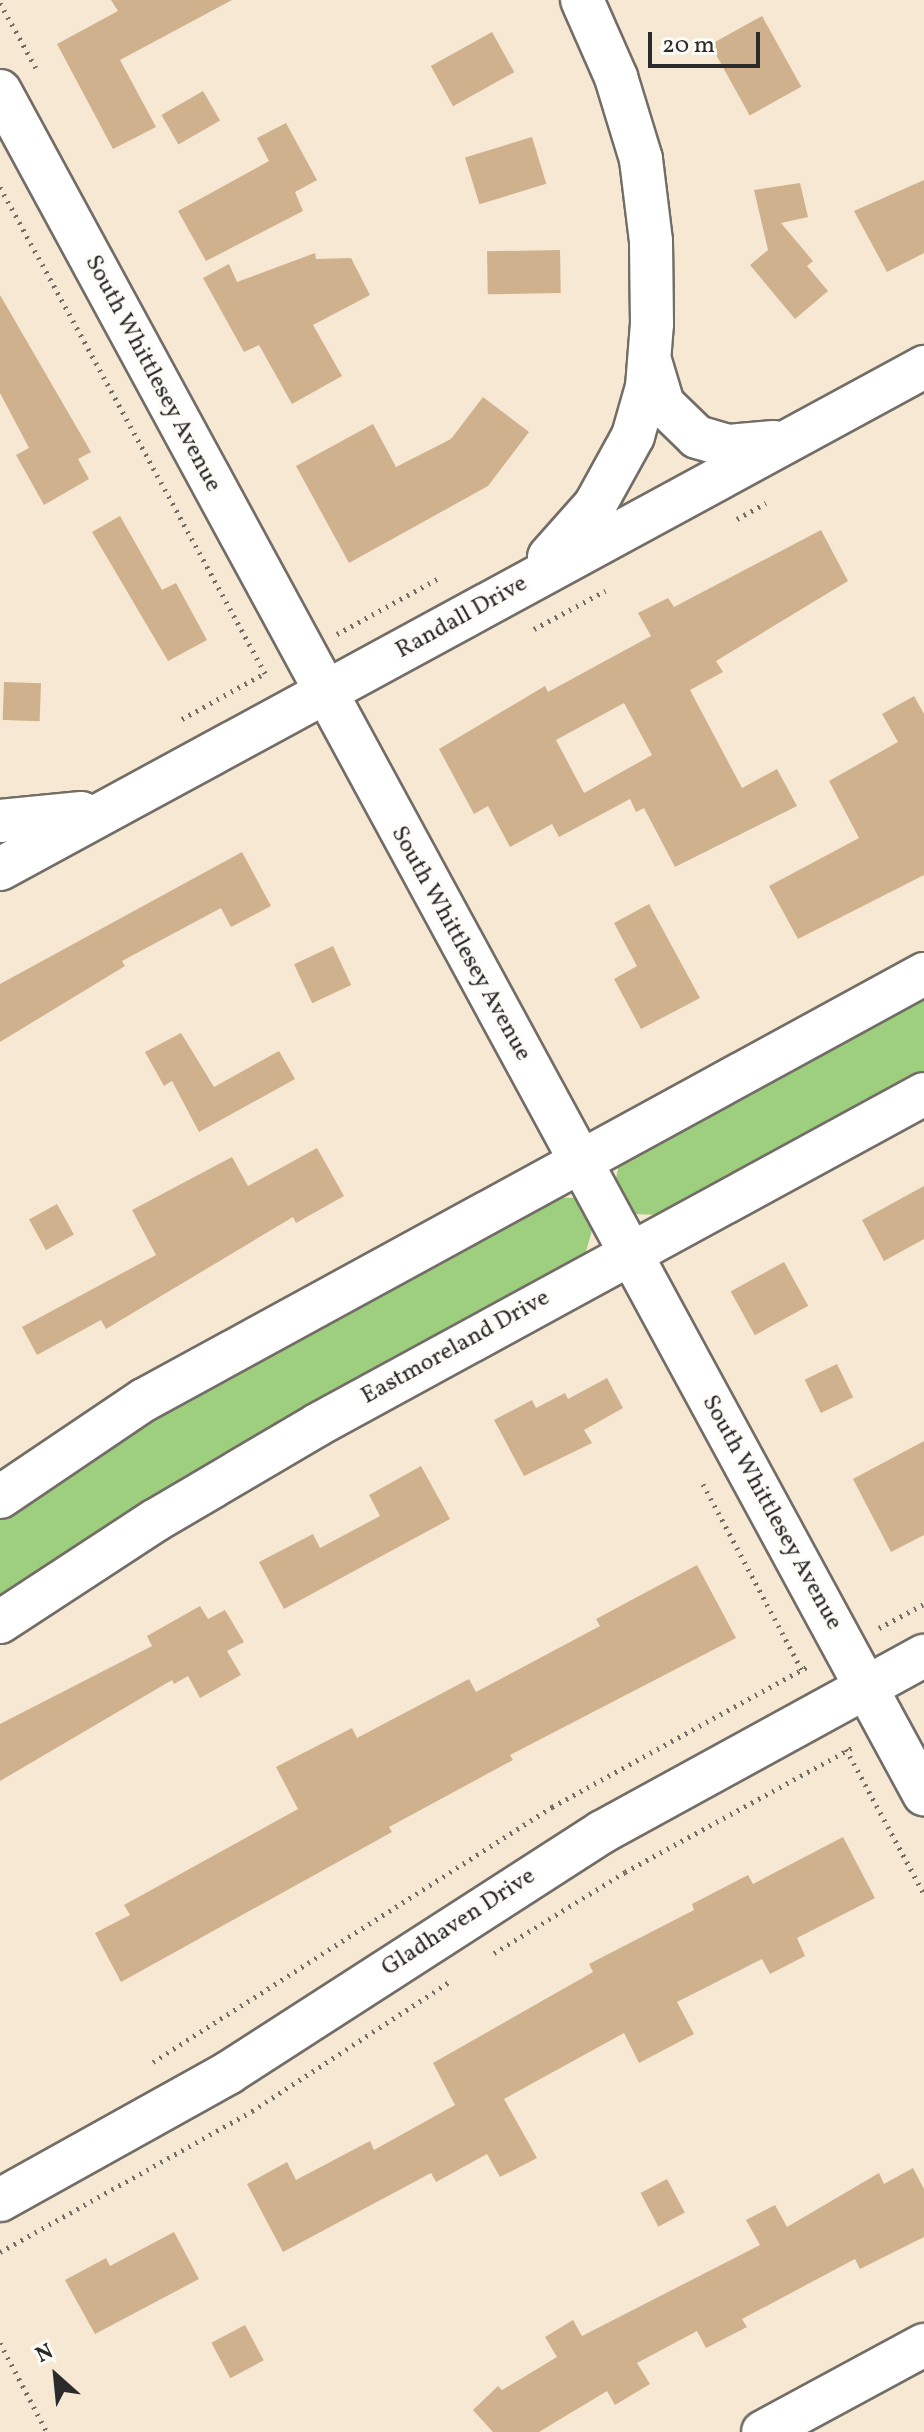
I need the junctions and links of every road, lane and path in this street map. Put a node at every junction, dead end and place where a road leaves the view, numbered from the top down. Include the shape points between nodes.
1 (582, 0) edge
2 (0, 91) edge
3 (0, 187) edge
4 (650, 351) junction
5 (924, 367) edge
6 (792, 439) junction
7 (766, 503) dead end
8 (737, 519) dead end
9 (513, 590) junction
10 (605, 591) dead end
11 (534, 629) dead end
12 (265, 673) dead end
13 (324, 693) junction
14 (117, 805) junction
15 (0, 821) edge
16 (0, 869) edge
17 (924, 974) edge
18 (924, 1094) edge
19 (579, 1162) junction
20 (629, 1252) junction
21 (0, 1497) edge
22 (873, 1614) dead end
23 (0, 1622) edge
24 (881, 1627) dead end
25 (924, 1656) edge
26 (866, 1687) junction
27 (846, 1750) dead end
28 (924, 1794) edge
29 (490, 1956) dead end
30 (457, 1977) dead end
31 (0, 2200) edge
32 (0, 2252) edge
33 (0, 2343) edge
34 (924, 2345) edge
35 (47, 2432) edge
36 (763, 2432) edge

1 - 4 street via 616,77 641,159 651,241
2 - 13 street, South Whittlesey Avenue
3 - 12 path
4 - 6 street via 663,404 697,437 728,446
4 - 9 street via 642,412 608,484 580,526
5 - 6 street, Randall Drive
6 - 9 street, Randall Drive
7 - 8 path
9 - 13 street, Randall Drive
10 - 11 path
13 - 14 street, Randall Drive
13 - 19 street, South Whittlesey Avenue
14 - 15 street via 44,820
14 - 16 street, Randall Drive
17 - 19 street
18 - 20 street, Eastmoreland Drive
19 - 20 street, South Whittlesey Avenue
19 - 21 street via 144,1400
20 - 23 street, Eastmoreland Drive via 235,1472
20 - 26 street, South Whittlesey Avenue
22 - 24 path
25 - 26 street, Gladhaven Drive
26 - 28 street, South Whittlesey Avenue
26 - 31 street, Gladhaven Drive via 576,1848 228,2073
27 - 29 path via 625,1872
30 - 32 path via 242,2118
33 - 35 path
34 - 36 street

